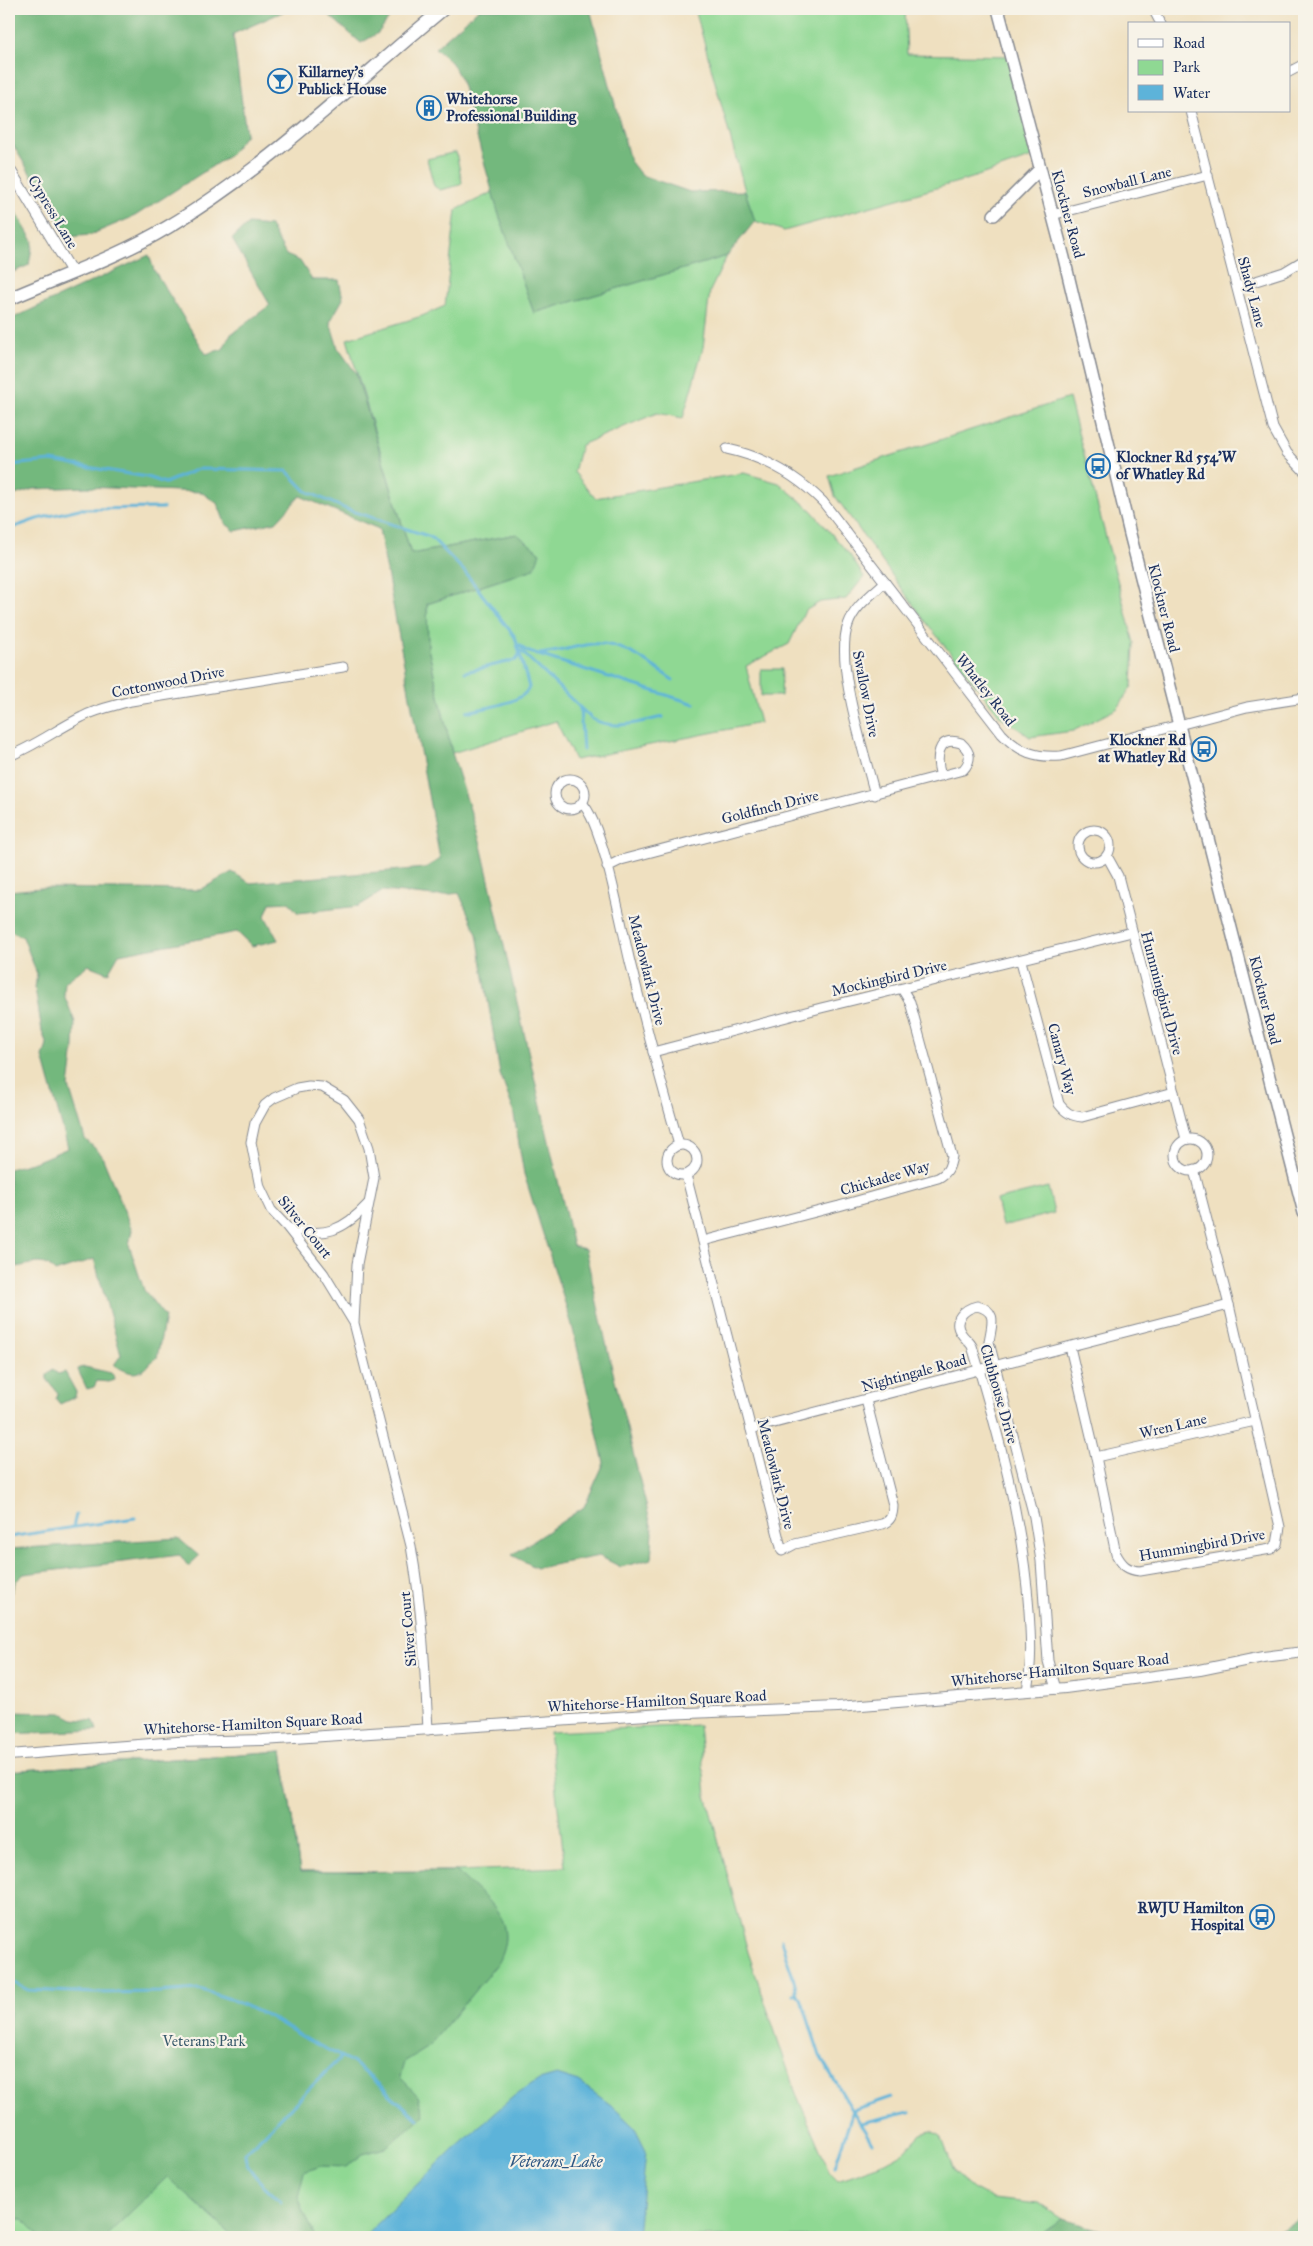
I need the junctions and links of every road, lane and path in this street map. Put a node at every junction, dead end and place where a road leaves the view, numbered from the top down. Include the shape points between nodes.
1 (444, 9) edge
2 (998, 9) edge
3 (1154, 9) edge
4 (1160, 22) edge
5 (1304, 64) edge
6 (1290, 71) edge
7 (1191, 112) edge
8 (9, 168) edge
9 (1040, 169) junction
10 (1208, 175) junction
11 (994, 215) dead end
12 (1052, 215) junction
13 (1304, 260) edge
14 (72, 272) junction
15 (1237, 287) junction
16 (9, 299) edge
17 (727, 449) dead end
18 (1304, 471) edge
19 (885, 582) junction
20 (343, 667) dead end
21 (1304, 698) edge
22 (1178, 724) junction
23 (9, 756) edge
24 (941, 776) dead end
25 (874, 795) junction
26 (582, 803) dead end
27 (1107, 856) dead end
28 (608, 868) junction
29 (1132, 932) junction
30 (1021, 961) junction
31 (902, 989) junction
32 (653, 1052) junction
33 (1174, 1092) junction
34 (1186, 1139) junction
35 (679, 1146) junction
36 (1194, 1170) junction
37 (686, 1175) junction
38 (1302, 1197) edge
39 (368, 1204) junction
40 (1304, 1213) edge
41 (287, 1227) junction
42 (703, 1241) junction
43 (1229, 1305) junction
44 (354, 1323) junction
45 (1070, 1347) junction
46 (995, 1366) junction
47 (980, 1370) junction
48 (866, 1400) junction
49 (1255, 1421) junction
50 (751, 1429) junction
51 (1096, 1457) junction
52 (1042, 1578) junction
53 (1026, 1579) junction
54 (1046, 1618) junction
55 (1029, 1620) junction
56 (1304, 1652) edge
57 (1056, 1689) junction
58 (1028, 1691) junction
59 (428, 1730) junction
60 (9, 1755) edge

1 - 14 main road via 241,180 132,248
2 - 9 main road, Klockner Road
3 - 4 street
5 - 6 street
7 - 10 street, Shady Lane
8 - 14 street, Cypress Lane
9 - 11 main road
9 - 12 main road, Klockner Road
10 - 12 street, Snowball Lane
10 - 15 street, Shady Lane
12 - 22 main road, Klockner Road
13 - 15 street via 1284,272
14 - 16 main road
15 - 18 street, Shady Lane via 1274,428 1287,453
17 - 19 street, Whatley Road via 756,456 810,489
19 - 22 street, Whatley Road via 1002,734 1024,752 1061,756
19 - 25 street, Swallow Drive via 855,612 848,624 843,647 847,680
20 - 23 street, Cottonwood Drive via 131,701 84,716
21 - 22 street, Whatley Road
22 - 38 main road, Klockner Road
24 - 25 street, Goldfinch Drive
25 - 28 street, Goldfinch Drive via 621,860
26 - 28 street, Meadowlark Drive via 593,818
27 - 29 street, Hummingbird Drive via 1118,876
28 - 32 street, Meadowlark Drive
29 - 30 street, Mockingbird Drive
29 - 33 street, Hummingbird Drive
30 - 31 street, Mockingbird Drive
30 - 33 street, Canary Way via 1063,1109 1069,1114 1082,1116
31 - 32 street, Mockingbird Drive
31 - 42 street, Chickadee Way via 910,1002 952,1156 946,1174 840,1206
32 - 35 street, Meadowlark Drive
33 - 34 street, Hummingbird Drive
34 - 36 street via 1178,1146 1175,1156 1184,1169
34 - 36 street via 1201,1142 1207,1151 1206,1161
35 - 37 street via 688,1146 697,1157 694,1170
35 - 37 street via 668,1154 668,1164 676,1174
36 - 43 street, Hummingbird Drive
37 - 42 street, Meadowlark Drive
38 - 40 main road, Klockner Road
39 - 41 street via 336,1230 311,1233
39 - 41 street, Silver Court via 373,1189 372,1164 365,1132 352,1109 322,1087 297,1088 265,1105 255,1123 251,1142 266,1202
39 - 44 street, Silver Court via 357,1264
41 - 44 street, Silver Court via 324,1274
42 - 50 street, Meadowlark Drive
43 - 45 street, Nightingale Road
43 - 49 street, Hummingbird Drive
44 - 59 street, Silver Court via 411,1546 422,1618
45 - 46 street, Nightingale Road
45 - 51 street, Hummingbird Drive
46 - 47 street, Nightingale Road
46 - 47 street, Clubhouse Drive via 990,1342 993,1320 983,1308 970,1308 959,1318 958,1326 972,1346
46 - 52 street, Clubhouse Drive via 1034,1517
47 - 48 street, Nightingale Road
47 - 53 street, Clubhouse Drive via 1014,1504
48 - 50 street, Nightingale Road
48 - 50 street, Meadowlark Drive via 892,1516 882,1524 795,1544 782,1551
49 - 51 street, Wren Lane
49 - 51 street, Hummingbird Drive via 1280,1527 1277,1544 1271,1548 1140,1571 1130,1570 1121,1564 1116,1554
52 - 53 street
52 - 54 street, Clubhouse Drive
53 - 55 street, Clubhouse Drive
54 - 55 street
54 - 57 street, Clubhouse Drive via 1048,1661
55 - 58 street, Clubhouse Drive via 1032,1662
56 - 57 street, Whitehorse-Hamilton Square Road
57 - 58 street, Whitehorse-Hamilton Square Road
58 - 59 street, Whitehorse-Hamilton Square Road via 838,1707
59 - 60 street, Whitehorse-Hamilton Square Road via 177,1742

